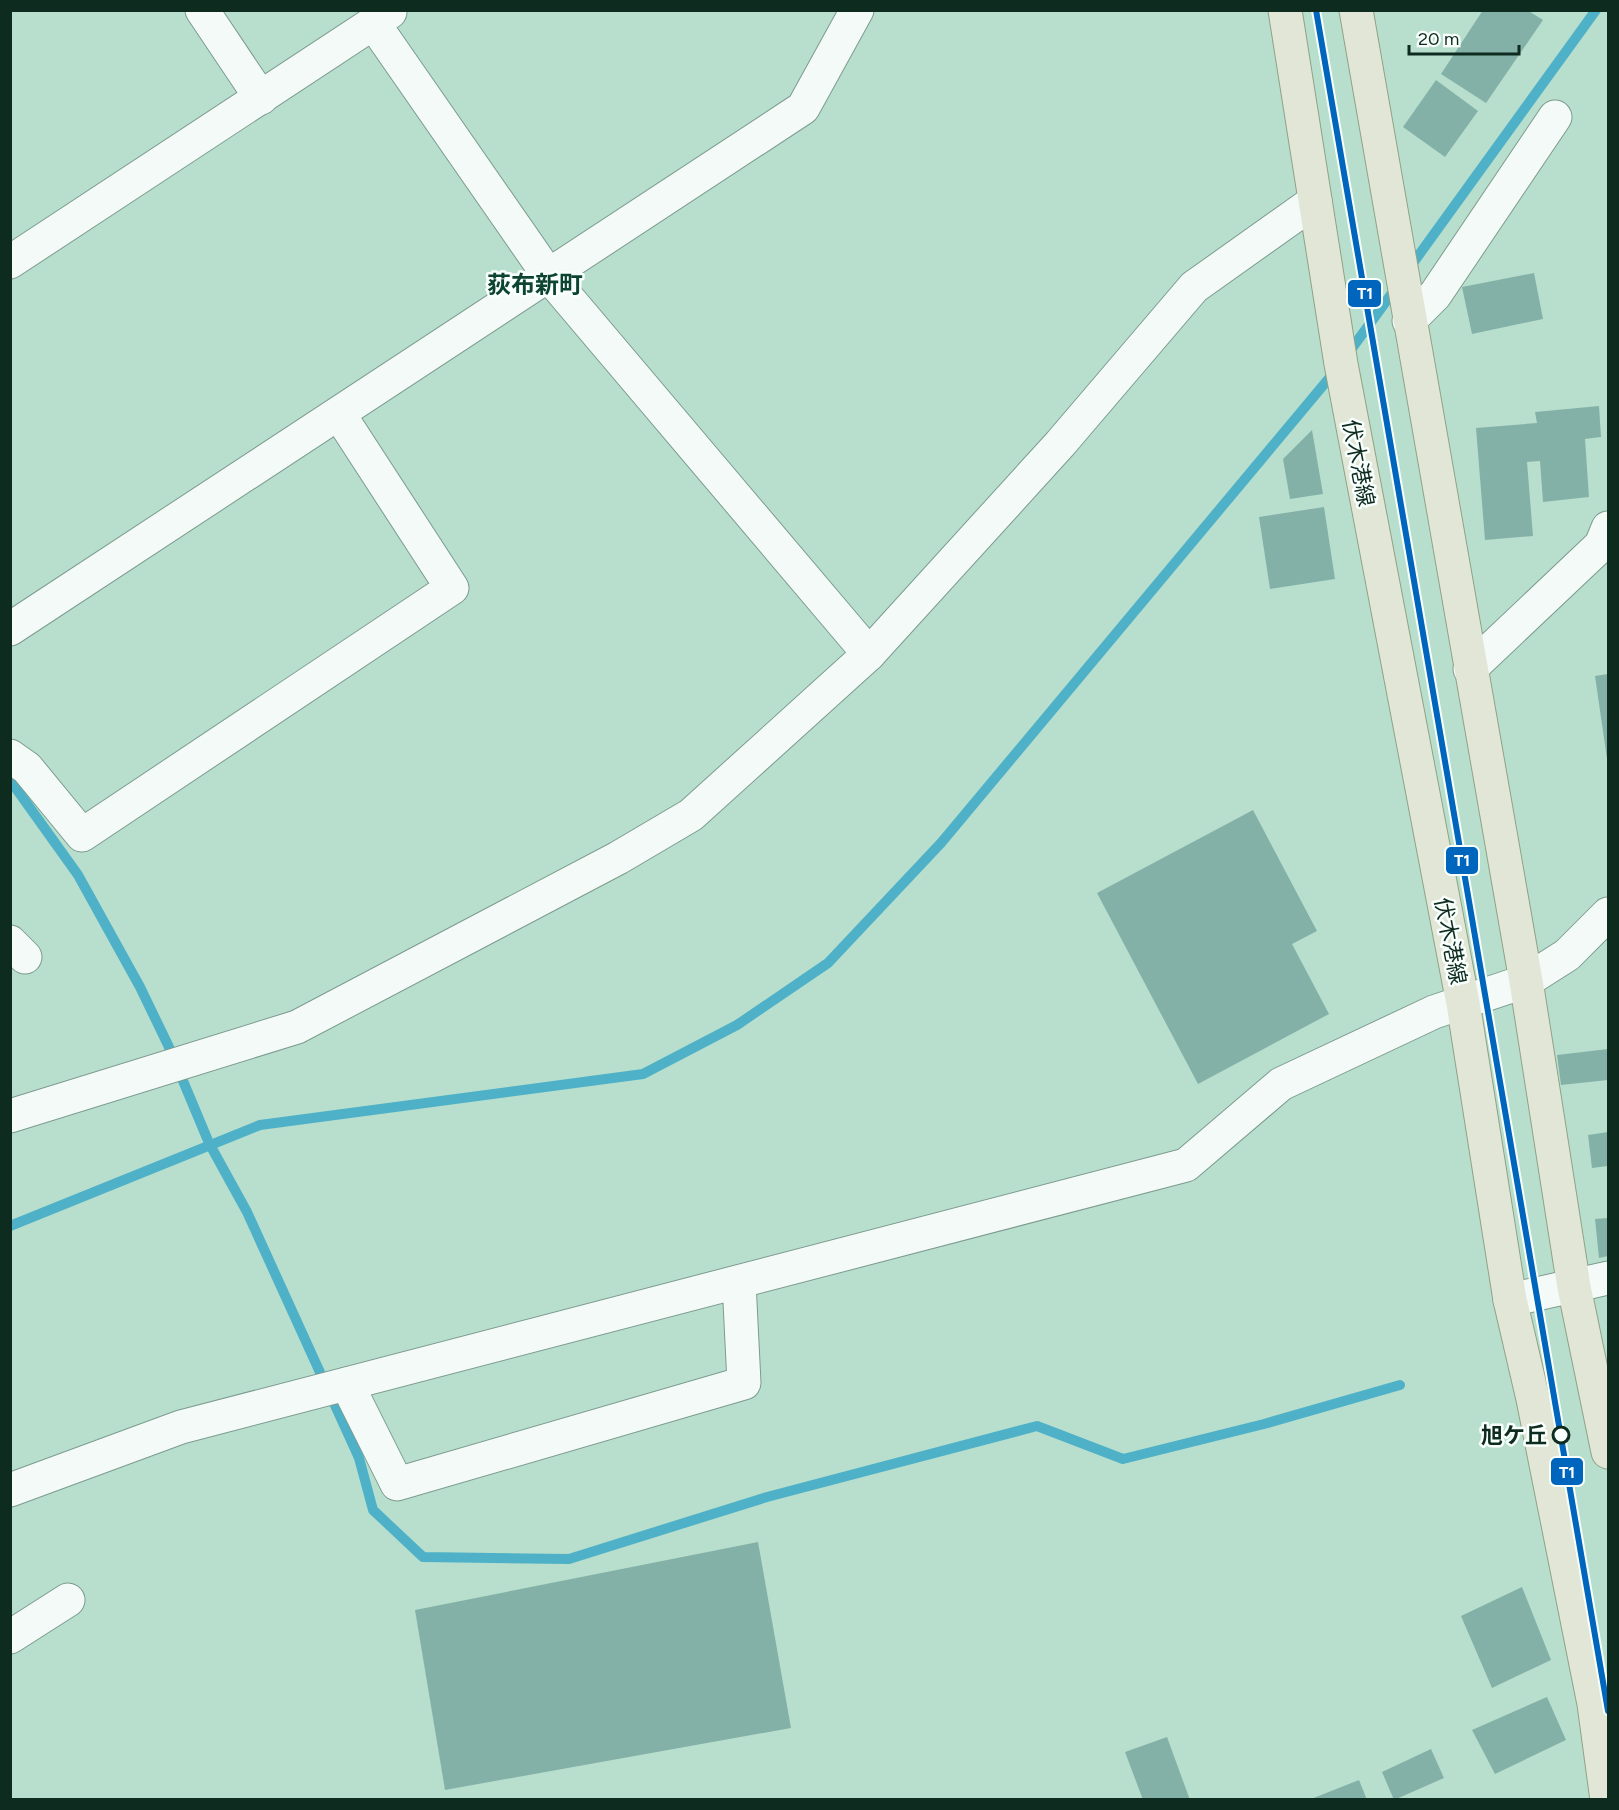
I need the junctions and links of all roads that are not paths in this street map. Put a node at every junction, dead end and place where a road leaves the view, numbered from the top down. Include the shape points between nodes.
1 (202, 10) edge
2 (857, 10) edge
3 (1285, 10) edge
4 (1356, 10) edge
5 (383, 17) edge
6 (261, 98) junction
7 (1555, 117) dead end
8 (1315, 201) junction
9 (10, 262) edge
10 (549, 276) junction
11 (1409, 321) junction
12 (339, 414) junction
13 (1608, 528) edge
14 (10, 629) edge
15 (869, 654) junction
16 (1470, 669) junction
17 (10, 756) edge
18 (1607, 918) edge
19 (1526, 981) junction
20 (1463, 1003) junction
21 (10, 1116) edge
22 (1608, 1278) edge
23 (739, 1281) junction
24 (1574, 1287) junction
25 (1510, 1300) junction
26 (347, 1384) junction
27 (1608, 1452) edge
28 (10, 1490) edge
29 (68, 1600) dead end
30 (10, 1636) edge
31 (1607, 1800) edge

1 - 6 street
2 - 10 street via 803,108
3 - 8 main road, 伏木港線
4 - 11 main road
5 - 6 street
5 - 10 street
6 - 9 street
7 - 11 street via 1435,295
8 - 15 street via 1194,286 1060,444
8 - 20 main road, 伏木港線 via 1341,364
10 - 12 street
10 - 15 street
11 - 16 main road
12 - 14 street
12 - 17 street via 452,588 82,835 27,768
13 - 16 street via 1601,545
15 - 21 street via 691,815 618,858 297,1027
16 - 19 main road
18 - 19 street via 1567,955
19 - 20 street
19 - 24 main road
20 - 23 street via 1434,1012 1281,1084 1186,1164
20 - 25 main road, 伏木港線
22 - 24 street
23 - 26 street
23 - 26 street via 744,1383 397,1484
24 - 25 street
24 - 27 main road
25 - 31 main road, 伏木港線 via 1594,1704
26 - 28 street via 181,1427
29 - 30 street

